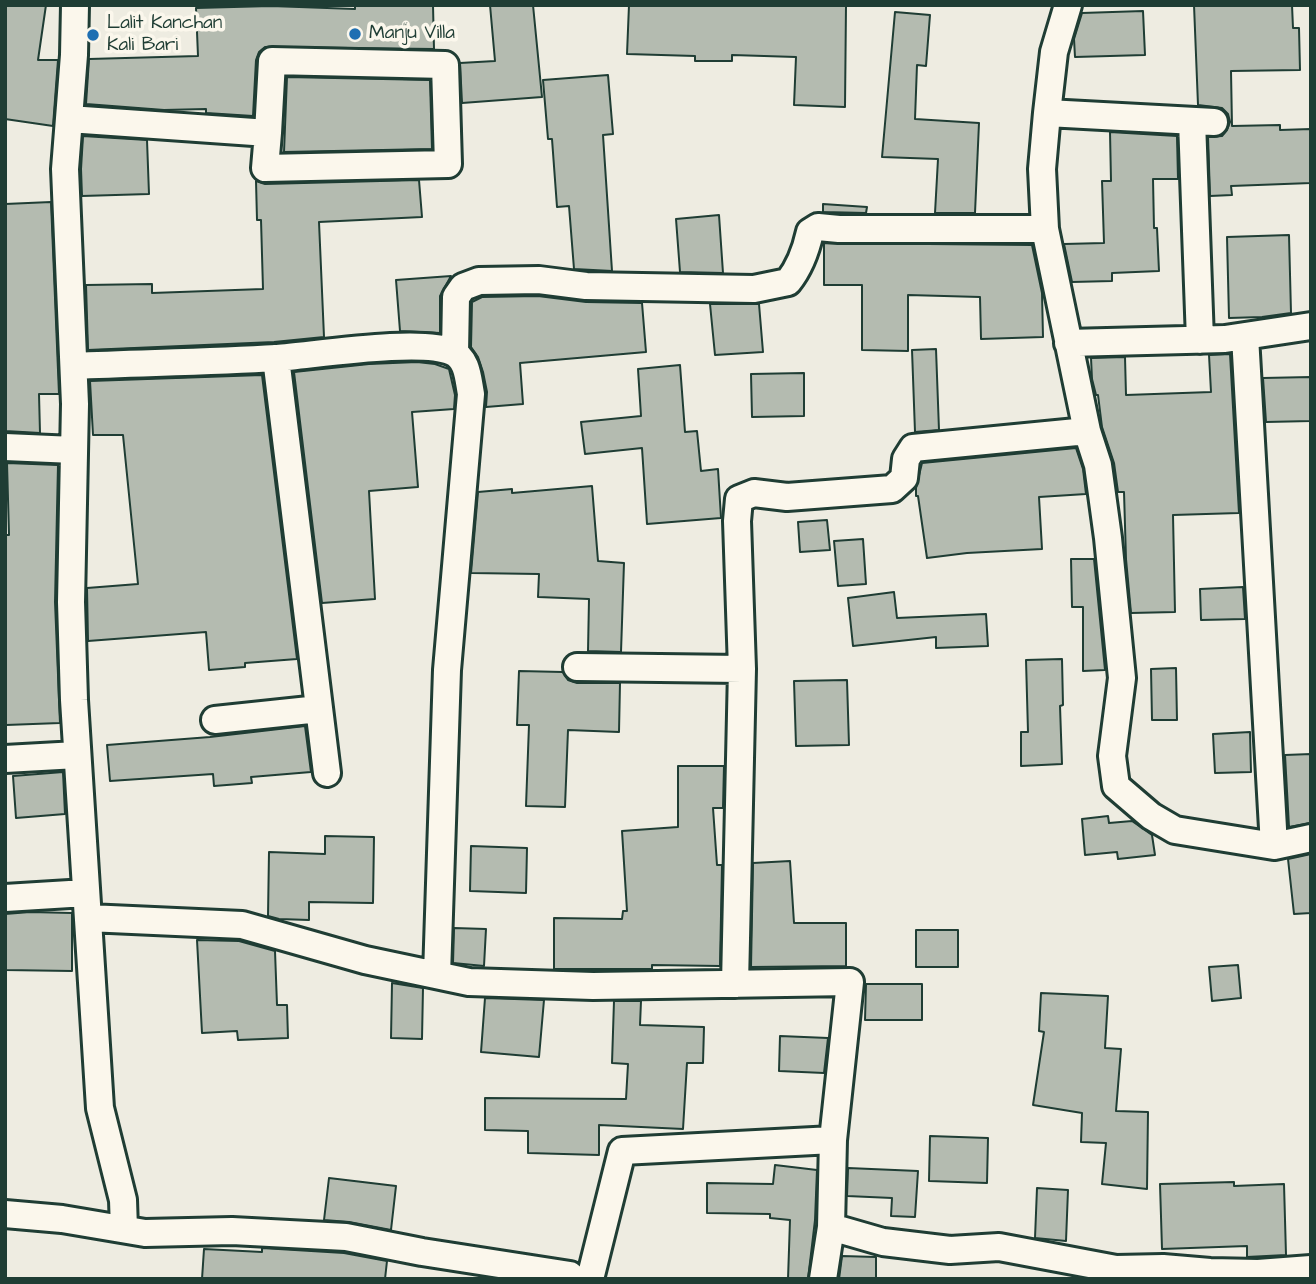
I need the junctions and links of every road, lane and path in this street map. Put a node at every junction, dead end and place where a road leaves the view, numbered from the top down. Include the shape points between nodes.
1 (75, 5) edge
2 (1069, 5) edge
3 (1047, 113) junction
4 (69, 119) junction
5 (268, 132) junction
6 (1045, 229) junction
7 (1311, 326) edge
8 (1245, 336) junction
9 (1200, 340) junction
10 (1068, 344) junction
11 (455, 353) junction
12 (276, 358) junction
13 (74, 366) junction
14 (1087, 431) junction
15 (5, 447) edge
16 (74, 450) junction
17 (577, 667) dead end
18 (742, 668) junction
19 (319, 709) junction
20 (215, 720) dead end
21 (77, 754) junction
22 (5, 759) edge
23 (327, 773) dead end
24 (1311, 838) edge
25 (1274, 846) junction
26 (5, 898) edge
27 (87, 906) junction
28 (437, 975) junction
29 (735, 984) junction
30 (834, 1140) junction
31 (5, 1214) edge
32 (831, 1227) junction
33 (124, 1229) junction
34 (1311, 1269) edge
35 (573, 1279) edge
36 (590, 1279) edge
37 (823, 1279) edge

1 - 4 street
2 - 3 street via 1054,52
3 - 6 street via 1041,169
3 - 9 street via 1203,122
4 - 5 street
4 - 13 street via 65,169
5 - 5 street via 272,61 445,65 448,164 265,168
6 - 10 street
6 - 11 street via 818,227 810,232 788,282 754,289 480,281 463,287 456,297
7 - 8 street
8 - 9 street
8 - 25 street
9 - 10 street
10 - 14 street
11 - 12 street via 413,346
11 - 28 street via 466,365 471,394 447,670
12 - 13 street
12 - 19 street
13 - 16 street
14 - 18 street via 913,448 906,459 905,478 892,489 787,497 754,493 739,499
14 - 25 street via 1100,477 1122,678 1112,756 1116,786 1175,830
15 - 16 street
16 - 21 street via 71,601
17 - 18 street
18 - 29 street
19 - 20 street
19 - 23 street
21 - 22 street
21 - 27 street
24 - 25 street
26 - 27 street
27 - 28 street via 242,925
27 - 33 street via 100,1108 123,1200
28 - 29 street via 469,982 593,986
29 - 30 street via 850,982
30 - 32 street
30 - 36 street via 622,1151
31 - 33 street
32 - 34 street via 883,1242 950,1250 999,1247 1116,1269 1234,1273
32 - 37 street
33 - 35 street via 346,1237

